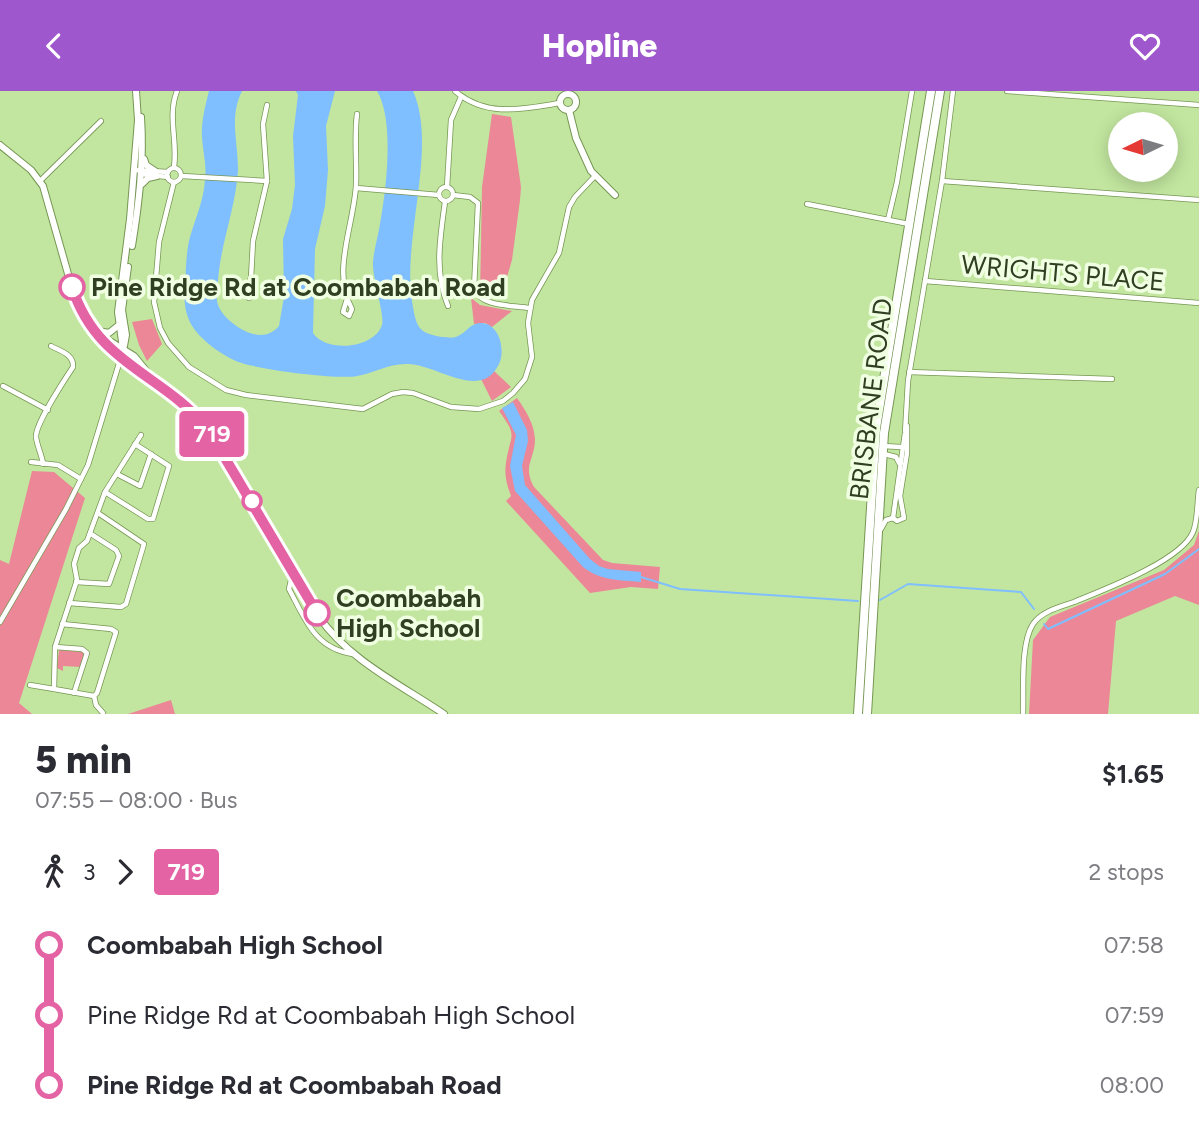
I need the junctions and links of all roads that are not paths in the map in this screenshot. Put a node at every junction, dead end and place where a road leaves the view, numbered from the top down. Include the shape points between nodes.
1 (139, 91) edge
2 (177, 91) edge
3 (455, 91) edge
4 (912, 91) edge
5 (931, 91) edge
6 (940, 91) edge
7 (953, 91) edge
8 (1007, 91) edge
9 (570, 92) edge
10 (461, 97) junction
11 (560, 103) junction
12 (1199, 105) edge
13 (267, 106) dead end
14 (569, 110) junction
15 (357, 114) dead end
16 (101, 121) dead end
17 (0, 145) edge
18 (143, 153) junction
19 (174, 167) junction
20 (138, 172) junction
21 (156, 174) junction
22 (168, 175) junction
23 (182, 176) junction
24 (594, 177) junction
25 (942, 180) junction
26 (40, 181) junction
27 (267, 181) junction
28 (174, 182) junction
29 (140, 185) junction
30 (447, 187) junction
31 (356, 188) junction
32 (439, 195) junction
33 (453, 195) junction
34 (615, 195) dead end
35 (1199, 200) edge
36 (445, 202) junction
37 (807, 204) dead end
38 (888, 220) junction
39 (909, 224) junction
40 (251, 278) dead end
41 (925, 281) junction
42 (347, 299) dead end
43 (1199, 303) edge
44 (447, 306) dead end
45 (529, 308) junction
46 (88, 322) junction
47 (119, 325) junction
48 (96, 330) junction
49 (126, 335) junction
50 (51, 345) dead end
51 (124, 349) junction
52 (134, 356) junction
53 (120, 358) junction
54 (139, 372) junction
55 (909, 372) junction
56 (1112, 379) dead end
57 (158, 385) junction
58 (3, 386) dead end
59 (48, 410) junction
60 (906, 422) junction
61 (141, 435) dead end
62 (135, 445) junction
63 (902, 447) junction
64 (878, 449) junction
65 (151, 454) junction
66 (907, 457) junction
67 (31, 462) dead end
68 (43, 464) junction
69 (117, 474) junction
70 (898, 478) junction
71 (81, 479) junction
72 (1199, 490) edge
73 (105, 492) junction
74 (98, 513) junction
75 (893, 519) junction
76 (90, 534) junction
77 (876, 544) junction
78 (295, 577) junction
79 (76, 582) junction
80 (69, 603) junction
81 (0, 622) edge
82 (62, 624) junction
83 (327, 628) junction
84 (322, 639) junction
85 (55, 647) junction
86 (354, 654) junction
87 (30, 685) dead end
88 (54, 689) junction
89 (74, 693) junction
90 (94, 696) junction
91 (103, 713) edge
92 (444, 714) edge
93 (858, 714) edge
94 (867, 714) edge
95 (1023, 714) edge

1 - 18 street
1 - 20 street
2 - 19 street via 172,114
3 - 10 street
4 - 38 street
5 - 39 highway, BRISBANE ROAD
6 - 64 highway, BRISBANE ROAD
7 - 25 street, BRISBANE ROAD
8 - 12 street
9 - 11 street
9 - 14 street via 577,102
10 - 11 street via 501,111
10 - 30 street via 451,120
11 - 14 street
13 - 27 street
14 - 24 street
15 - 31 street
16 - 26 street
17 - 26 street
18 - 20 street
18 - 21 street via 146,165
19 - 22 street
19 - 23 street
20 - 21 street
20 - 29 street
20 - 47 street
21 - 22 street
21 - 29 street
22 - 28 street
23 - 27 street
23 - 28 street
24 - 34 street
24 - 45 street via 569,207 559,253
25 - 35 street
25 - 41 street, BRISBANE ROAD
26 - 46 street via 74,295
27 - 40 street via 253,241
28 - 45 street via 156,261 156,314 178,357 226,390 354,408 370,407 403,392 465,409 493,406 513,393 530,367
29 - 49 street via 122,310
30 - 32 street
30 - 33 street
31 - 32 street
31 - 42 street via 344,260
32 - 36 street
33 - 36 street
33 - 45 street via 478,203 476,294 483,300
36 - 44 street via 439,246 440,281
37 - 38 street
38 - 39 street
39 - 64 highway, BRISBANE ROAD
41 - 43 street, WRIGHTS PLACE
41 - 55 street, BRISBANE ROAD
46 - 48 street
46 - 53 street
47 - 48 street via 109,333
47 - 51 street
48 - 51 street
49 - 51 street
49 - 52 street
50 - 59 street via 73,362
51 - 52 street
51 - 53 street
51 - 54 street
52 - 57 street
53 - 54 street
53 - 71 street
54 - 57 street
55 - 56 street
55 - 60 street, BRISBANE ROAD
57 - 78 street via 209,431
58 - 59 street
59 - 68 street via 36,434
60 - 63 street
60 - 66 street
61 - 62 street
62 - 65 street
62 - 69 street
63 - 64 street
63 - 66 street
63 - 70 street
64 - 70 street via 897,459
64 - 77 highway, BRISBANE ROAD
64 - 93 highway, BRISBANE ROAD
65 - 69 street via 140,486
65 - 73 street via 170,467 153,519
66 - 75 street via 900,493 904,518
67 - 68 street
68 - 71 street via 58,465
69 - 73 street
70 - 75 street
71 - 81 street
72 - 95 street via 1193,531 1182,547 1146,570 1037,619 1026,643
73 - 74 street
74 - 76 street
74 - 80 street via 144,543 141,558 123,607
75 - 77 street via 882,525
76 - 79 street via 74,564
76 - 79 street via 119,556 108,585
77 - 94 highway, BRISBANE ROAD
78 - 83 street
78 - 84 street via 289,589 315,636
79 - 80 street
80 - 82 street
82 - 85 street
82 - 90 street via 116,632
83 - 84 street
83 - 86 street
84 - 86 street via 337,651
85 - 88 street
85 - 89 street via 86,652
86 - 92 street
87 - 88 street
88 - 89 street
89 - 90 street
90 - 91 street

